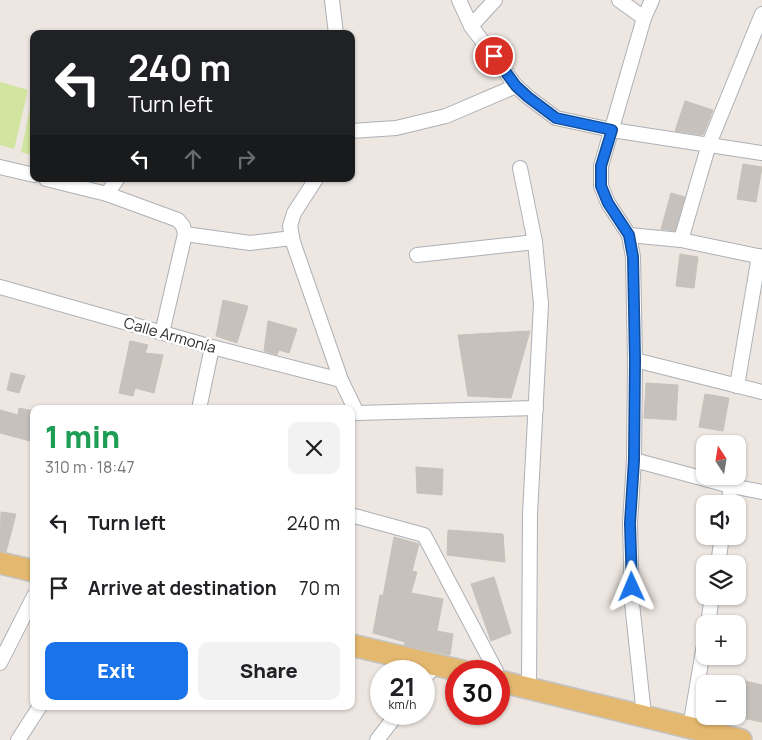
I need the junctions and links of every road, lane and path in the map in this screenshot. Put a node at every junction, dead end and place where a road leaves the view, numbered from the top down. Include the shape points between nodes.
1 (332, 0) edge
2 (460, 0) edge
3 (496, 0) edge
4 (618, 0) edge
5 (652, 0) edge
6 (762, 14) edge
7 (644, 18) junction
8 (471, 26) junction
9 (336, 30) edge
10 (516, 86) junction
11 (612, 130) junction
12 (355, 131) edge
13 (709, 144) junction
14 (762, 153) edge
15 (0, 167) edge
16 (520, 168) dead end
17 (30, 175) edge
18 (58, 182) edge
19 (115, 182) edge
20 (314, 182) edge
21 (107, 194) junction
22 (185, 234) junction
23 (629, 235) junction
24 (292, 238) junction
25 (681, 240) junction
26 (535, 242) junction
27 (417, 255) dead end
28 (761, 256) edge
29 (0, 287) edge
30 (162, 333) junction
31 (212, 347) junction
32 (635, 360) junction
33 (341, 380) junction
34 (737, 386) junction
35 (762, 392) edge
36 (200, 405) edge
37 (353, 405) edge
38 (536, 408) junction
39 (355, 409) edge
40 (634, 460) junction
41 (731, 486) junction
42 (762, 492) edge
43 (730, 495) edge
44 (355, 516) edge
45 (0, 563) edge
46 (30, 570) edge
47 (30, 604) edge
48 (355, 646) edge
49 (395, 660) edge
50 (490, 660) edge
51 (0, 663) edge
52 (701, 665) edge
53 (510, 681) edge
54 (529, 688) junction
55 (37, 710) edge
56 (644, 715) junction
57 (389, 725) edge
58 (690, 727) junction
59 (18, 740) edge
60 (377, 740) edge
61 (741, 740) edge

1 - 9 street
2 - 8 street
3 - 8 street
4 - 7 street
5 - 7 street
6 - 13 street
7 - 11 street
8 - 10 street
10 - 11 street via 556,118
10 - 12 street via 446,116 396,128
11 - 13 street
11 - 23 street via 601,166 601,186
13 - 14 street
13 - 25 street
15 - 17 street
16 - 26 street
18 - 21 street
19 - 21 street
20 - 24 street via 294,213 290,226
21 - 22 street via 178,220
22 - 24 street via 250,243
22 - 30 street
23 - 25 street
23 - 32 street via 633,257
24 - 33 street
25 - 28 street
26 - 27 street
26 - 38 street via 541,304
28 - 34 street
29 - 30 street, Calle Armonía
30 - 31 street, Calle Armonía
31 - 33 street, Calle Armonía
31 - 36 street
32 - 34 street
32 - 40 street
33 - 37 street
34 - 35 street
38 - 39 street via 357,413
38 - 54 street via 530,514
40 - 41 street
40 - 56 street via 630,523 632,604
41 - 42 street
41 - 43 street
44 - 50 street via 424,535
45 - 46 main road
47 - 51 street
48 - 49 main road
52 - 58 street
53 - 54 main road
54 - 56 main road
55 - 59 street
56 - 58 main road
57 - 60 street
58 - 61 main road

